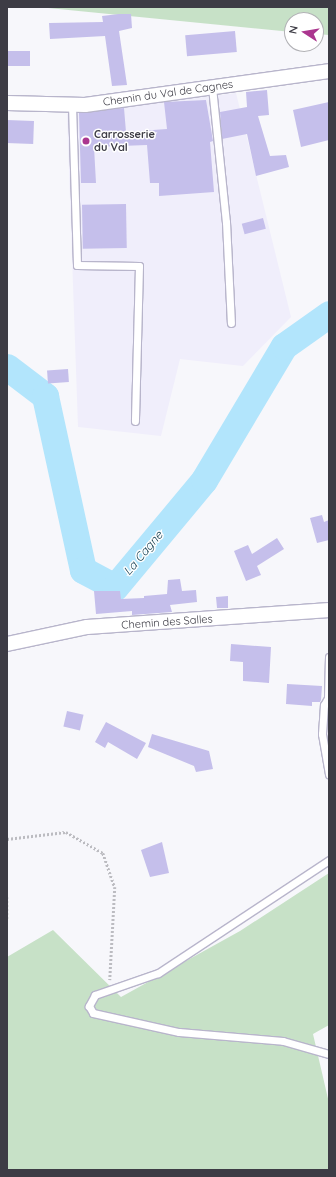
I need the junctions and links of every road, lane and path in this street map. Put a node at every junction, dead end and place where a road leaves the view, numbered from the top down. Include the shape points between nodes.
1 (329, 71) edge
2 (212, 87) junction
3 (7, 103) edge
4 (72, 105) junction
5 (231, 323) dead end
6 (135, 421) dead end
7 (329, 610) edge
8 (7, 644) edge
9 (329, 657) edge
10 (328, 699) edge
11 (329, 774) edge
12 (7, 839) edge
13 (329, 860) edge
14 (7, 897) edge
15 (7, 920) edge
16 (110, 988) junction
17 (329, 1054) edge

1 - 2 street, Chemin du Val de Cagnes
2 - 4 street, Chemin du Val de Cagnes
2 - 5 lane via 226,222
3 - 4 street, Chemin du Val de Cagnes
4 - 6 lane via 77,265 139,266
7 - 8 street, Chemin des Salles via 87,627
9 - 10 lane
10 - 11 lane via 324,705 322,734
12 - 16 path via 66,832 103,853 115,887
13 - 16 lane via 158,973
14 - 15 path
16 - 17 lane via 90,1000 89,1006 94,1013 179,1032 283,1041

